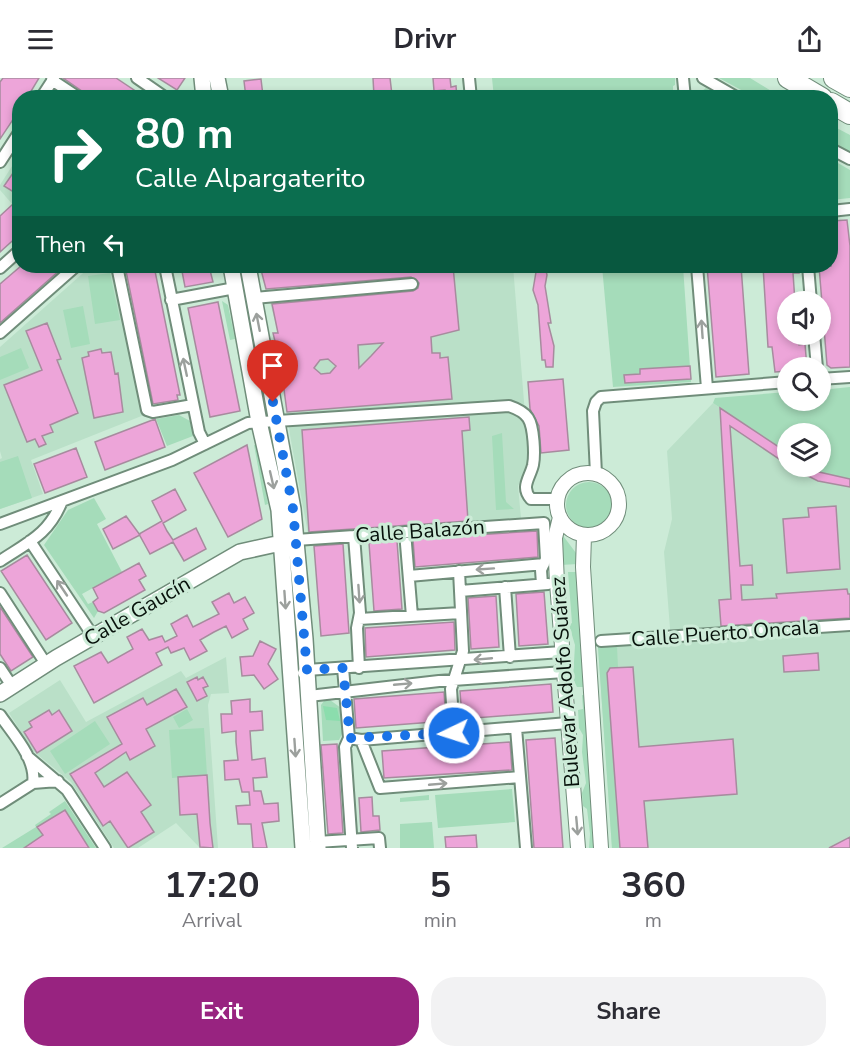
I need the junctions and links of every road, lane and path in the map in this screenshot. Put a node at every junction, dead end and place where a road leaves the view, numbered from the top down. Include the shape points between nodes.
1 (137, 78) edge
2 (703, 78) edge
3 (788, 78) edge
4 (834, 78) edge
5 (53, 79) edge
6 (850, 87) edge
7 (69, 90) edge
8 (154, 90) edge
9 (724, 90) edge
10 (808, 90) edge
11 (12, 143) edge
12 (0, 162) edge
13 (12, 257) edge
14 (0, 268) edge
15 (68, 273) edge
16 (118, 273) edge
17 (166, 273) edge
18 (233, 273) edge
19 (249, 273) edge
20 (699, 273) edge
21 (809, 273) edge
22 (412, 284) dead end
23 (236, 288) junction
24 (810, 291) edge
25 (254, 298) junction
26 (171, 300) junction
27 (0, 333) edge
28 (850, 376) edge
29 (831, 378) edge
30 (777, 383) edge
31 (707, 388) junction
32 (193, 405) junction
33 (276, 421) junction
34 (259, 422) junction
35 (205, 444) junction
36 (596, 474) junction
37 (558, 499) junction
38 (62, 501) junction
39 (29, 513) junction
40 (560, 517) junction
41 (0, 524) edge
42 (405, 532) junction
43 (44, 533) junction
44 (584, 535) junction
45 (354, 536) junction
46 (30, 541) junction
47 (289, 541) junction
48 (0, 561) edge
49 (544, 564) junction
50 (459, 571) junction
51 (409, 576) junction
52 (557, 583) junction
53 (542, 584) junction
54 (505, 587) junction
55 (460, 591) junction
56 (0, 592) edge
57 (461, 613) junction
58 (412, 616) junction
59 (358, 619) junction
60 (850, 625) edge
61 (93, 636) junction
62 (601, 641) dead end
63 (562, 652) junction
64 (540, 654) junction
65 (510, 657) junction
66 (461, 661) junction
67 (46, 664) junction
68 (0, 668) edge
69 (343, 668) junction
70 (359, 668) junction
71 (307, 670) junction
72 (564, 672) junction
73 (541, 674) junction
74 (454, 680) junction
75 (6, 690) edge
76 (291, 690) junction
77 (345, 691) junction
78 (309, 696) junction
79 (0, 715) edge
80 (568, 723) junction
81 (516, 728) junction
82 (454, 733) junction
83 (350, 738) junction
84 (361, 740) junction
85 (27, 756) junction
86 (520, 777) junction
87 (58, 781) junction
88 (33, 783) junction
89 (0, 804) edge
90 (379, 843) edge
91 (352, 844) edge
92 (313, 846) edge
93 (105, 848) edge
94 (526, 848) edge
95 (579, 848) edge
96 (601, 848) edge

1 - 8 street
2 - 9 street
3 - 10 highway
4 - 6 highway
5 - 7 street
11 - 12 street
13 - 14 street
15 - 27 street
16 - 32 street via 147,410
17 - 26 street
18 - 23 main road
19 - 25 main road
31 -> 20 street
21 - 24 street
22 - 25 street
23 - 26 street
23 - 34 main road
33 -> 25 main road
32 -> 26 street
28 - 29 street
30 - 31 street
31 - 36 street via 609,396 596,402
32 - 35 street
33 - 34 street
33 - 37 street via 511,406 528,418 531,426 533,464 526,494 531,499
33 - 47 main road via 293,509
34 - 35 street via 248,423
34 -> 47 main road
35 - 38 street
36 - 37 street via 576,476 567,482
36 - 44 street via 615,488 619,510 607,530
37 - 40 street
38 - 39 street
38 - 43 street
39 - 41 street
39 - 43 street via 41,520
40 - 44 street via 571,530
40 - 52 street, Bulevar Adolfo Suárez via 555,538
42 - 45 street, Calle Balazón
42 - 49 street, Calle Balazón via 544,523
42 - 51 street
43 - 46 street
44 - 96 street, Bulevar Adolfo Suárez
45 - 47 street, Calle Balazón
45 -> 59 street
46 - 48 street
61 -> 46 street
47 - 61 main road, Calle Gaucín via 240,552
47 - 71 main road
47 -> 76 main road
49 -> 50 street
49 - 53 street
50 - 51 street
50 - 55 street
51 - 58 street
52 - 53 street
52 - 63 street, Bulevar Adolfo Suárez
53 - 54 street
54 - 55 street
54 - 65 street
55 - 57 street
56 - 67 street
57 - 58 street
57 - 66 street
58 - 59 street
59 - 70 street
60 - 62 street, Calle Puerto Oncala
61 - 67 main road, Calle Gaucín
63 - 64 street
63 - 72 street, Bulevar Adolfo Suárez
64 - 65 street
64 - 73 street
65 -> 66 street
66 - 70 street
66 - 74 street
67 - 75 main road, Calle Gaucín
68 - 75 street
69 - 70 street
69 - 71 street
69 - 77 street
71 - 76 street via 295,680
71 - 78 main road
72 - 73 street
72 - 80 street, Bulevar Adolfo Suárez
73 - 74 street
77 -> 74 street
74 - 82 street
76 -> 92 main road
77 - 78 street
77 - 83 street
78 - 92 main road
79 - 85 street
80 - 81 street
80 -> 95 street, Bulevar Adolfo Suárez
81 - 82 street
81 - 86 street
82 - 84 street
83 - 84 street
83 - 91 street via 345,747
84 -> 86 street via 380,788
85 - 87 street
85 - 88 street
86 - 94 street
87 - 88 street
87 - 93 street
88 - 89 street
90 - 91 street
91 - 92 street

